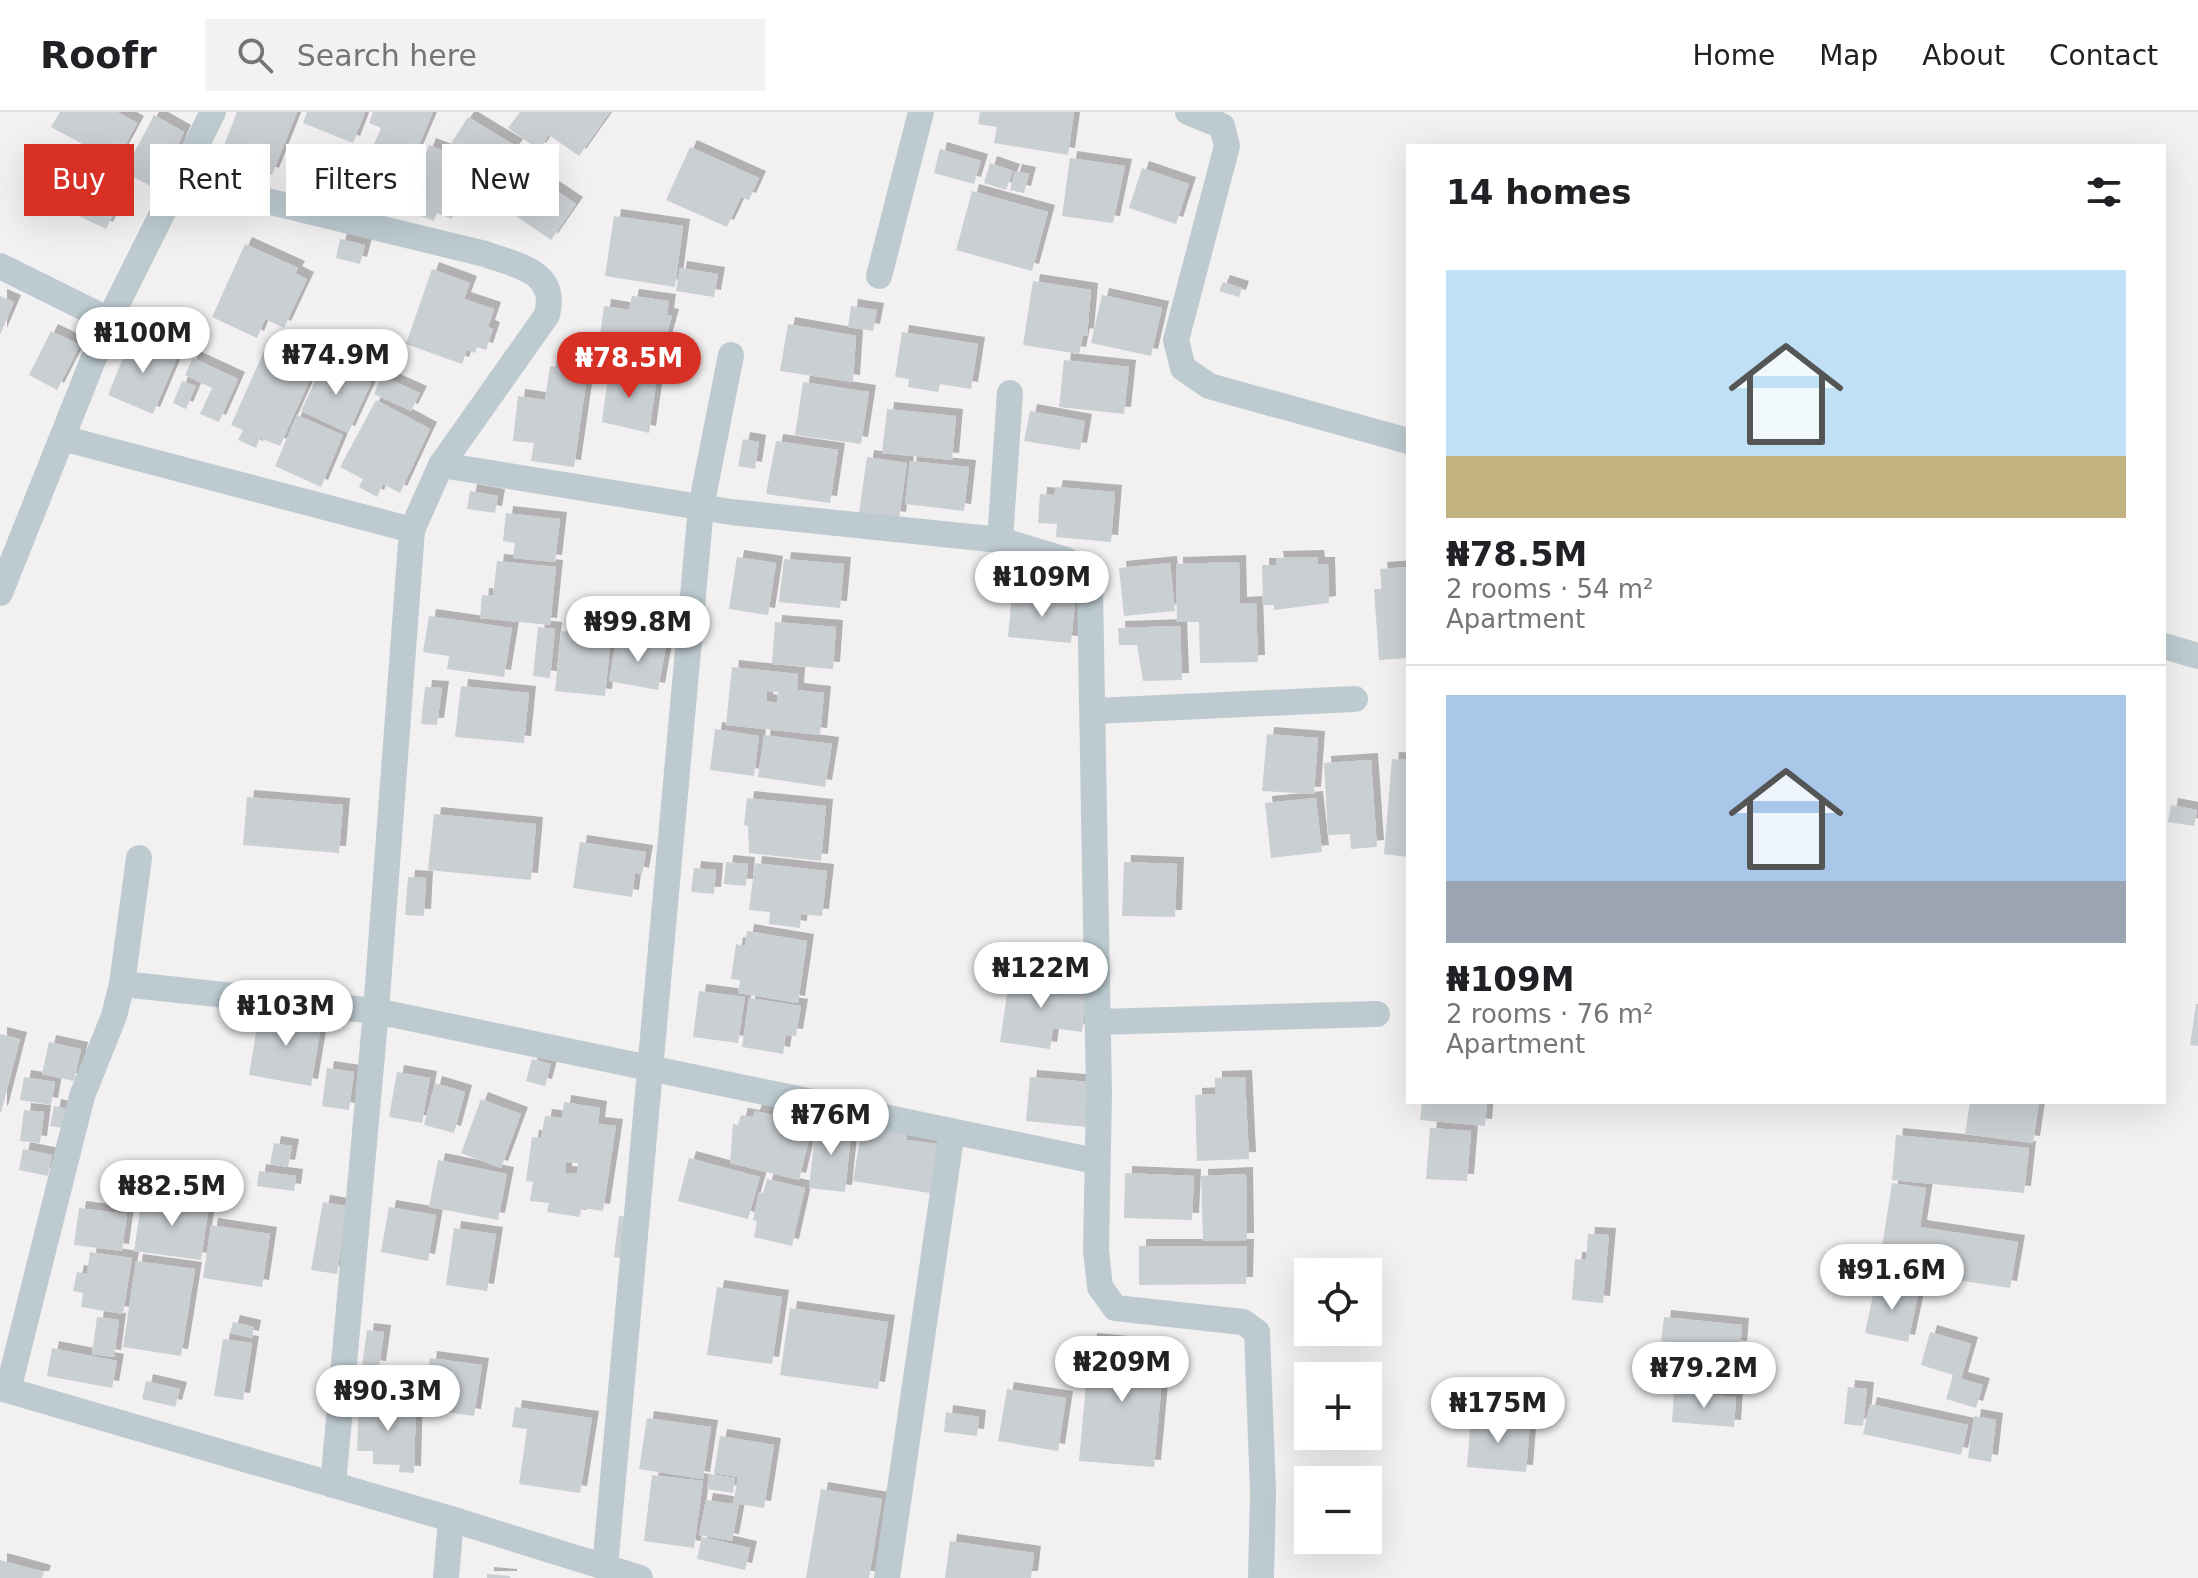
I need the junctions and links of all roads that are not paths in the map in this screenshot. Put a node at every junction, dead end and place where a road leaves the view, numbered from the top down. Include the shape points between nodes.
1 (213, 112) edge
2 (921, 112) edge
3 (1188, 112) edge
4 (198, 144) edge
5 (270, 202) edge
6 (162, 216) edge
7 (0, 266) edge
8 (879, 276) dead end
9 (109, 320) junction
10 (731, 355) dead end
11 (1010, 393) dead end
12 (62, 438) junction
13 (1406, 440) edge
14 (441, 465) junction
15 (701, 507) junction
16 (412, 530) junction
17 (1000, 540) junction
18 (0, 593) edge
19 (2166, 647) edge
20 (2198, 656) edge
21 (1355, 699) dead end
22 (1095, 711) junction
23 (139, 858) dead end
24 (122, 984) junction
25 (376, 1011) junction
26 (1377, 1014) dead end
27 (1098, 1022) junction
28 (653, 1066) junction
29 (952, 1131) junction
30 (1095, 1161) junction
31 (4, 1389) edge
32 (333, 1485) junction
33 (451, 1519) junction
34 (605, 1567) junction
35 (446, 1578) edge
36 (640, 1578) edge
37 (887, 1578) edge
38 (1261, 1578) edge

1 - 4 street
2 - 8 street
3 - 13 street via 1222,126 1227,146 1176,340 1183,368 1209,386
5 - 14 street via 485,254 531,271 546,283 551,299 547,315
6 - 9 street
7 - 9 street
9 - 12 street
10 - 15 street
11 - 17 street
12 - 16 street
12 - 18 street
14 - 15 street
14 - 16 street
15 - 17 street
15 - 28 street
16 - 25 street
17 - 22 street via 1066,560 1081,572 1090,589
19 - 20 street
21 - 22 street
22 - 27 street
23 - 24 street
24 - 25 street
24 - 31 street via 74,1124
25 - 28 street
25 - 32 street
26 - 27 street
27 - 30 street
28 - 29 street
28 - 34 street
29 - 30 street
29 - 37 street
30 - 38 street via 1100,1287 1115,1308 1243,1322 1257,1332
31 - 32 street
32 - 33 street
33 - 34 street
33 - 35 street
34 - 36 street

